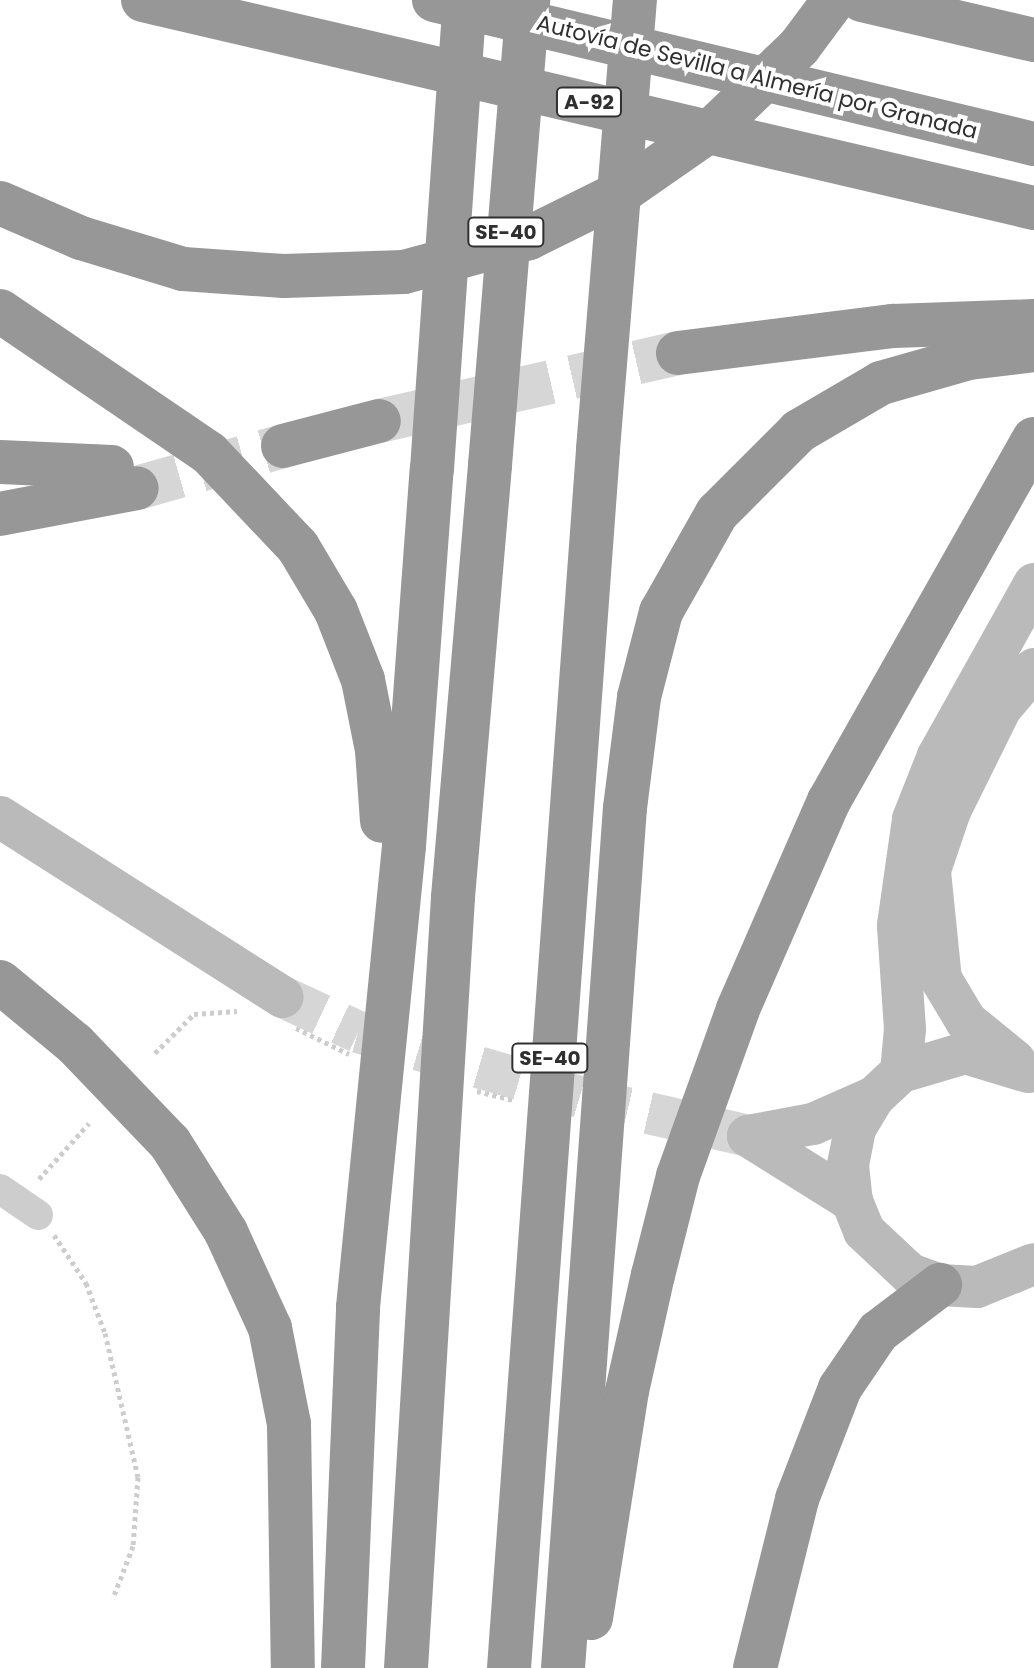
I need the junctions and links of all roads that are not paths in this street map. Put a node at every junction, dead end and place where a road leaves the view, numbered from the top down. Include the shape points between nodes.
1 (143, 0) edge
2 (434, 0) edge
3 (465, 0) edge
4 (528, 0) edge
5 (635, 0) edge
6 (834, 0) edge
7 (862, 0) edge
8 (1034, 40) edge
9 (1034, 144) edge
10 (0, 203) edge
11 (1034, 208) edge
12 (0, 311) edge
13 (1034, 321) edge
14 (1034, 350) edge
15 (678, 353) tunnel mouth
16 (379, 421) tunnel mouth
17 (1034, 439) edge
18 (283, 446) tunnel mouth
19 (0, 462) edge
20 (0, 514) edge
21 (1034, 584) edge
22 (1034, 669) edge
23 (938, 756) junction
24 (0, 817) edge
25 (929, 873) junction
26 (0, 982) edge
27 (283, 997) tunnel mouth
28 (1031, 1075) edge
29 (887, 1084) junction
30 (852, 1201) junction
31 (1027, 1277) edge
32 (940, 1285) junction
33 (358, 1307) junction
34 (293, 1668) edge
35 (343, 1668) edge
36 (406, 1668) edge
37 (509, 1668) edge
38 (563, 1668) edge
39 (588, 1668) edge
40 (755, 1668) edge

1 - 11 highway, A-92
2 - 9 highway, Autovía de Sevilla a Almería por Granada
3 - 33 highway, bridge via 404,846
4 - 36 highway, SE-40, bridge via 453,897
5 - 37 highway, SE-40, bridge
6 - 10 highway, bridge via 799,47 715,127 620,193 529,238 404,272 284,276 183,269 81,238
7 - 8 highway
12 - 33 highway via 155,410 248,488 298,547 351,642 377,750 383,851
13 - 15 highway via 893,326
14 - 38 highway via 969,358 881,383 799,431 717,513 661,612 639,697 625,808
16 - 18 highway
17 - 39 highway via 829,801 781,901 700,1111 627,1391
19 - 20 highway via 125,478
21 - 23 street
22 - 25 street via 1001,708 950,811
23 - 25 street via 925,824
23 - 29 street via 913,819 898,925 905,1029
24 - 27 street
25 - 28 street via 941,979 966,1021
26 - 34 highway via 75,1044 170,1143 226,1232 270,1328 289,1424
28 - 29 street via 965,1053
29 - 30 street via 855,1129 848,1165
29 - 30 street via 813,1124 748,1136
30 - 32 street via 884,1256
31 - 32 street via 977,1287
32 - 40 highway via 878,1332 840,1388 797,1499
33 - 35 highway

